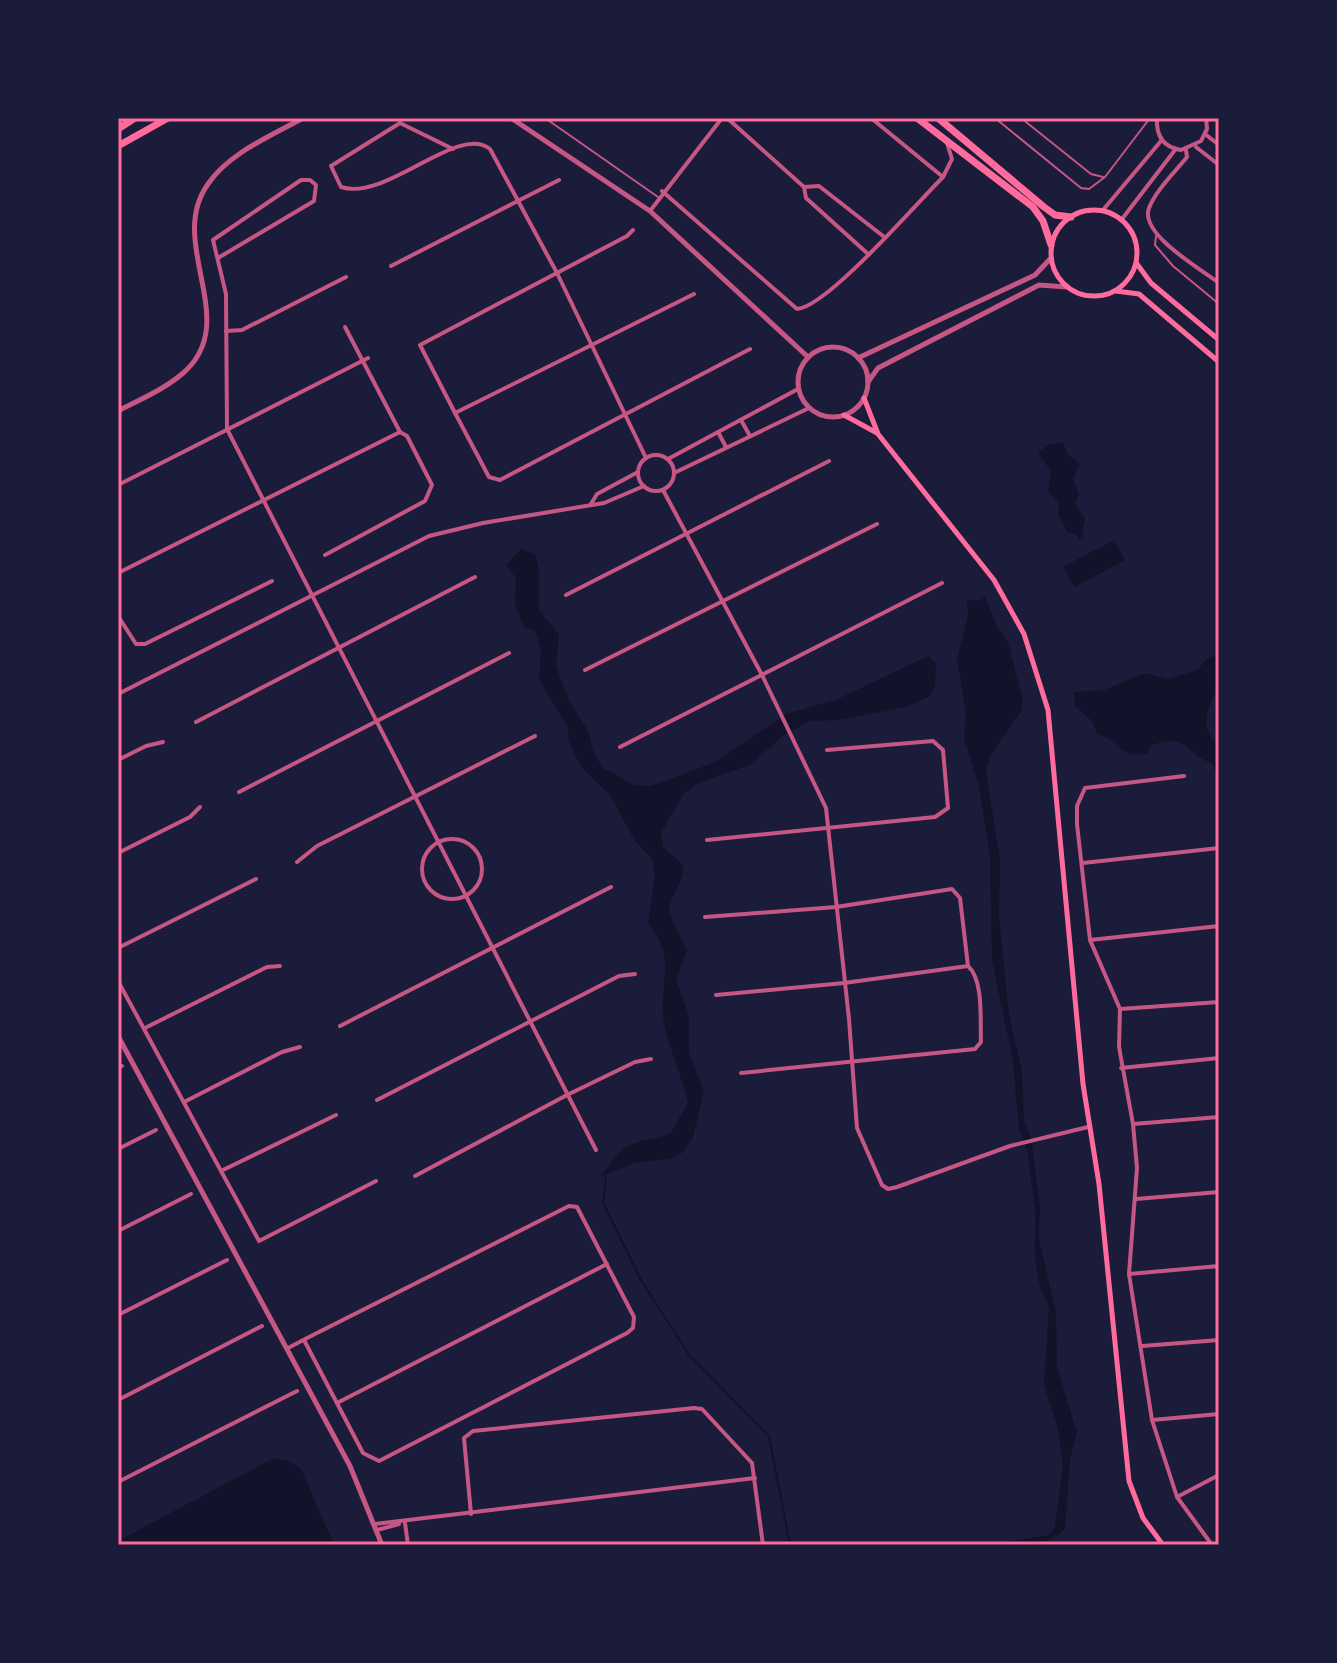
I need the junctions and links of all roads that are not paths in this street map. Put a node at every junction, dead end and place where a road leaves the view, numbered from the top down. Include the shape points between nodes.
1 (135, 118) edge
2 (168, 118) edge
3 (303, 118) edge
4 (511, 118) edge
5 (545, 118) edge
6 (724, 118) edge
7 (871, 118) edge
8 (917, 118) edge
9 (938, 118) edge
10 (995, 118) edge
11 (1021, 118) edge
12 (1155, 118) edge
13 (1206, 118) edge
14 (118, 129) edge
15 (1205, 134) junction
16 (944, 138) junction
17 (1161, 141) junction
18 (1219, 145) edge
19 (118, 146) edge
20 (1196, 146) junction
21 (453, 149) junction
22 (1175, 150) junction
23 (1186, 150) junction
24 (1219, 165) edge
25 (943, 177) junction
26 (1105, 177) junction
27 (559, 180) dead end
28 (804, 187) junction
29 (662, 191) junction
30 (658, 197) junction
31 (518, 200) junction
32 (1103, 210) junction
33 (650, 211) junction
34 (1071, 217) junction
35 (1122, 219) junction
36 (633, 230) dead end
37 (1156, 235) junction
38 (883, 236) junction
39 (1051, 245) junction
40 (867, 253) junction
41 (218, 258) junction
42 (1051, 258) junction
43 (1137, 264) junction
44 (391, 266) dead end
45 (557, 273) junction
46 (346, 277) dead end
47 (1219, 283) edge
48 (1067, 287) junction
49 (1116, 291) junction
50 (694, 294) dead end
51 (1219, 304) edge
52 (345, 327) dead end
53 (226, 331) junction
54 (1219, 340) edge
55 (592, 346) junction
56 (750, 349) dead end
57 (808, 357) junction
58 (858, 358) junction
59 (365, 359) junction
60 (1219, 362) edge
61 (868, 382) junction
62 (798, 389) junction
63 (864, 398) junction
64 (809, 408) junction
65 (118, 411) edge
66 (455, 413) junction
67 (844, 415) junction
68 (627, 416) junction
69 (741, 419) junction
70 (227, 429) junction
71 (717, 431) junction
72 (400, 432) junction
73 (878, 434) junction
74 (750, 436) junction
75 (726, 447) junction
76 (646, 458) junction
77 (668, 459) junction
78 (829, 461) dead end
79 (639, 472) junction
80 (674, 473) junction
81 (118, 485) edge
82 (644, 486) junction
83 (663, 490) junction
84 (261, 500) junction
85 (591, 504) junction
86 (877, 524) dead end
87 (687, 533) junction
88 (325, 555) dead end
89 (118, 573) edge
90 (475, 577) dead end
91 (272, 581) dead end
92 (942, 583) dead end
93 (312, 595) junction
94 (566, 595) dead end
95 (725, 602) junction
96 (118, 616) edge
97 (338, 648) junction
98 (509, 653) dead end
99 (585, 670) dead end
100 (762, 675) junction
101 (118, 694) edge
102 (196, 722) dead end
103 (377, 723) junction
104 (535, 736) dead end
105 (163, 742) dead end
106 (620, 747) dead end
107 (827, 750) dead end
108 (118, 760) edge
109 (1184, 776) dead end
110 (239, 792) dead end
111 (414, 797) junction
112 (200, 807) dead end
113 (828, 829) junction
114 (707, 840) dead end
115 (438, 843) junction
116 (1219, 848) edge
117 (118, 853) edge
118 (297, 862) dead end
119 (1083, 863) junction
120 (256, 879) dead end
121 (611, 887) dead end
122 (466, 896) junction
123 (836, 907) junction
124 (705, 917) dead end
125 (1219, 926) edge
126 (1090, 940) junction
127 (492, 947) junction
128 (118, 948) edge
129 (280, 966) dead end
130 (968, 966) junction
131 (635, 974) dead end
132 (118, 981) edge
133 (844, 983) junction
134 (716, 995) dead end
135 (1219, 1002) edge
136 (1120, 1009) junction
137 (530, 1021) junction
138 (340, 1026) dead end
139 (144, 1029) junction
140 (118, 1036) edge
141 (300, 1047) dead end
142 (1219, 1058) edge
143 (651, 1059) dead end
144 (852, 1062) junction
145 (1121, 1068) junction
146 (741, 1073) dead end
147 (567, 1095) junction
148 (377, 1100) dead end
149 (184, 1102) junction
150 (336, 1115) dead end
151 (1219, 1117) edge
152 (1133, 1124) junction
153 (1088, 1127) junction
154 (156, 1130) dead end
155 (118, 1149) edge
156 (596, 1150) dead end
157 (221, 1171) junction
158 (415, 1176) dead end
159 (376, 1181) dead end
160 (1219, 1192) edge
161 (191, 1194) dead end
162 (1136, 1199) junction
163 (118, 1231) edge
164 (227, 1260) dead end
165 (607, 1264) junction
166 (1219, 1266) edge
167 (1129, 1274) junction
168 (118, 1315) edge
169 (262, 1326) dead end
170 (304, 1340) junction
171 (1219, 1340) edge
172 (1141, 1346) junction
173 (288, 1348) junction
174 (297, 1391) dead end
175 (118, 1400) edge
176 (337, 1403) junction
177 (1219, 1414) edge
178 (1152, 1420) junction
179 (1219, 1475) edge
180 (755, 1478) junction
181 (118, 1482) edge
182 (1177, 1497) junction
183 (471, 1514) junction
184 (403, 1523) junction
185 (376, 1527) junction
186 (382, 1545) edge
187 (408, 1545) edge
188 (763, 1545) edge
189 (1163, 1545) edge
190 (1212, 1545) edge

1 - 14 highway
2 - 19 highway
3 - 65 street via 243,153 209,182 192,229 207,331 183,373
4 - 33 street
5 - 30 lane
6 - 28 street
6 - 29 street
7 - 25 street
8 - 16 highway
9 - 34 highway via 1044,207
10 - 26 lane via 1081,188 1095,187
11 - 26 lane via 1091,174
12 - 17 street
12 - 26 lane
13 - 15 street
15 - 18 street
15 - 20 street
16 - 25 street via 952,159
16 - 39 highway via 1033,207
17 - 22 street
17 - 32 street
20 - 23 street
20 - 24 street
21 - 21 street via 394,179 351,190 341,187 331,166 400,123
21 - 31 street via 468,141 490,149
22 - 23 street
22 - 35 street
23 - 37 street via 1187,157 1147,211
25 - 38 street
27 - 31 street
28 - 38 street via 819,186
28 - 40 street via 806,198
29 - 30 street
29 - 40 street via 797,309 832,290
30 - 33 street
31 - 44 street
31 - 45 street
32 - 34 main road
32 - 35 main road
33 - 57 street
34 - 39 main road
35 - 43 main road via 1136,239
36 - 45 street
37 - 47 street
37 - 51 lane via 1155,245 1164,256
38 - 40 street
39 - 42 main road
41 - 41 street via 314,201 316,185 301,180 213,240
41 - 53 street via 226,294
42 - 48 main road
42 - 58 street via 1035,275
43 - 49 main road
43 - 54 main road via 1151,283
45 - 55 street
45 - 66 street via 420,345
46 - 53 street via 242,330
48 - 49 main road via 1096,297
48 - 61 street via 1039,285 878,368
49 - 60 main road via 1139,294
50 - 55 street
52 - 59 street
53 - 70 street
55 - 66 street
55 - 68 street
56 - 68 street
57 - 58 street via 828,348
57 - 62 street via 799,372
58 - 61 street
59 - 70 street
59 - 72 street
61 - 63 street
62 - 64 street
62 - 69 street
63 - 67 street
63 - 73 main road
64 - 67 street via 822,415
64 - 74 street
66 - 68 street via 489,477 500,480
67 - 73 main road
68 - 76 street
69 - 71 street
69 - 74 street
70 - 81 street
70 - 84 street
71 - 75 street
71 - 77 street
72 - 84 street
72 - 88 street via 432,485 431,494
73 - 153 main road via 994,580 1024,634 1048,710
74 - 75 street
75 - 80 street
76 - 77 street
76 - 79 street
77 - 80 street
78 - 87 street
79 - 82 street
79 - 85 street via 597,494
80 - 83 street
82 - 83 street
82 - 85 street
83 - 87 street
84 - 89 street
84 - 93 street
85 - 93 street via 448,529
86 - 95 street
87 - 94 street
87 - 95 street
90 - 97 street
91 - 96 street via 145,644 129,637
92 - 100 street
93 - 97 street
93 - 101 street
95 - 99 street
95 - 100 street
97 - 102 street
97 - 103 street
98 - 103 street
100 - 106 street
100 - 113 street via 819,790
103 - 110 street
103 - 111 street
104 - 111 street
105 - 108 street
107 - 113 street via 933,741 943,750 948,808 935,817
109 - 119 street via 1085,788 1079,795 1077,824
111 - 115 street
111 - 118 street via 317,846
112 - 117 street
113 - 114 street
113 - 123 street
115 - 122 street
115 - 122 street via 422,865 426,884 440,897
115 - 122 street via 459,840 481,859 481,880
116 - 119 street
119 - 126 street
120 - 128 street
121 - 127 street
122 - 127 street
123 - 124 street
123 - 130 street via 952,889 960,898
123 - 133 street
125 - 126 street
126 - 136 street
127 - 137 street
127 - 138 street
129 - 139 street via 267,967
130 - 133 street
130 - 144 street via 974,972 979,1006 981,1042 975,1049
131 - 137 street via 619,976
132 - 139 street
133 - 134 street
133 - 144 street
135 - 136 street
136 - 145 street
137 - 147 street
137 - 148 street
139 - 149 street
140 - 173 street
141 - 149 street
142 - 145 street
143 - 147 street
144 - 146 street
144 - 153 street via 857,1128 885,1188 1010,1146
145 - 152 street
147 - 156 street
147 - 158 street
149 - 157 street
150 - 157 street
151 - 152 street
152 - 162 street
153 - 189 main road via 1099,1184 1129,1481 1143,1518
154 - 155 street
157 - 159 street via 259,1241
160 - 162 street
161 - 163 street
162 - 167 street
164 - 168 street
165 - 170 street via 577,1207 569,1206
165 - 176 street
165 - 176 street via 634,1317 633,1328 379,1461 363,1453
166 - 167 street
167 - 172 street
169 - 175 street
170 - 173 street
170 - 176 street
171 - 172 street
172 - 178 street
173 - 185 street
174 - 181 street
177 - 178 street
178 - 182 street
179 - 182 street
180 - 183 street
180 - 183 street via 752,1463 702,1409 473,1431 464,1438
180 - 188 street
182 - 190 street
183 - 184 street
184 - 185 street
184 - 187 street
185 - 186 street

